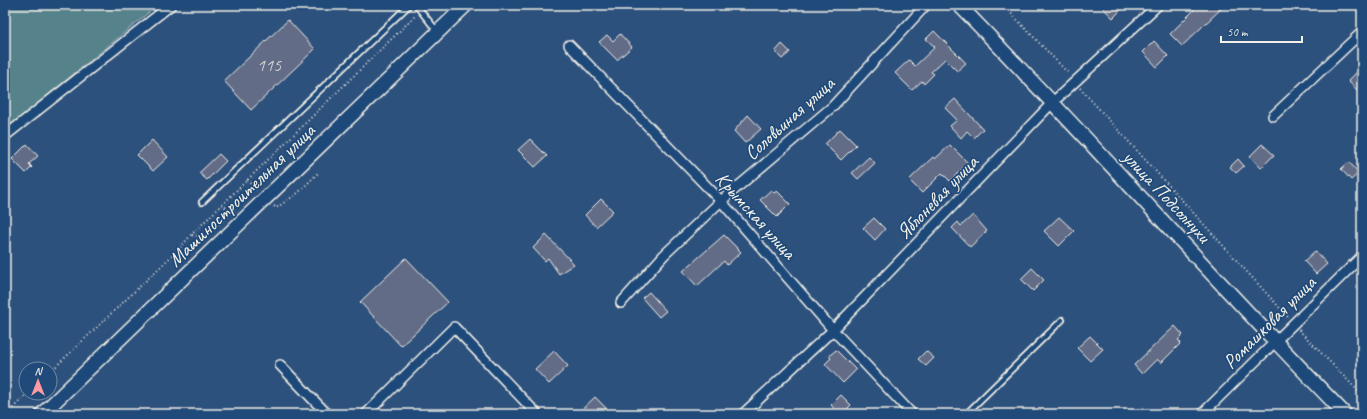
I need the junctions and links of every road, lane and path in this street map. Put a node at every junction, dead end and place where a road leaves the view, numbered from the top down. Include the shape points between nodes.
1 (171, 5) edge
2 (410, 5) edge
3 (416, 5) edge
4 (466, 5) edge
5 (926, 5) edge
6 (959, 5) edge
7 (1003, 5) edge
8 (1158, 5) edge
9 (420, 11) junction
10 (438, 32) junction
11 (1362, 32) edge
12 (569, 45) dead end
13 (1076, 81) junction
14 (1053, 102) junction
15 (1273, 116) dead end
16 (5, 136) edge
17 (202, 202) dead end
18 (721, 202) junction
19 (231, 213) dead end
20 (191, 235) junction
21 (1362, 256) edge
22 (621, 303) dead end
23 (1062, 320) dead end
24 (1294, 324) junction
25 (833, 330) junction
26 (1275, 342) junction
27 (58, 364) edge
28 (280, 365) dead end
29 (1362, 395) edge
30 (20, 401) edge
31 (6, 414) edge
32 (42, 414) edge
33 (327, 414) edge
34 (366, 414) edge
35 (537, 414) edge
36 (743, 414) edge
37 (912, 414) edge
38 (966, 414) edge
39 (1202, 414) edge
40 (1345, 414) edge

1 - 16 street
2 - 17 lane
3 - 9 lane
4 - 10 street, Машиностроительная улица
5 - 18 street, Соловьиная улица via 832,107
6 - 14 street, улица Подсолнухи
7 - 13 path
8 - 13 street, Яблоневая улица
9 - 10 lane
9 - 20 path
10 - 32 street, Машиностроительная улица
11 - 15 street
12 - 18 street, Крымская улица
13 - 14 street, Яблоневая улица
13 - 24 path
14 - 25 street, Яблоневая улица
14 - 26 street, улица Подсолнухи
18 - 22 street, Соловьиная улица via 664,255
18 - 25 street, Крымская улица
19 - 20 path via 205,237
20 - 27 path
21 - 24 street, Ромашковая улица
23 - 38 lane
24 - 26 street, Ромашковая улица
24 - 29 path
25 - 36 street, Яблоневая улица
25 - 37 street, Крымская улица
26 - 39 street, Ромашковая улица
26 - 40 street, улица Подсолнухи
28 - 33 street
30 - 31 path
34 - 35 street via 454,327

